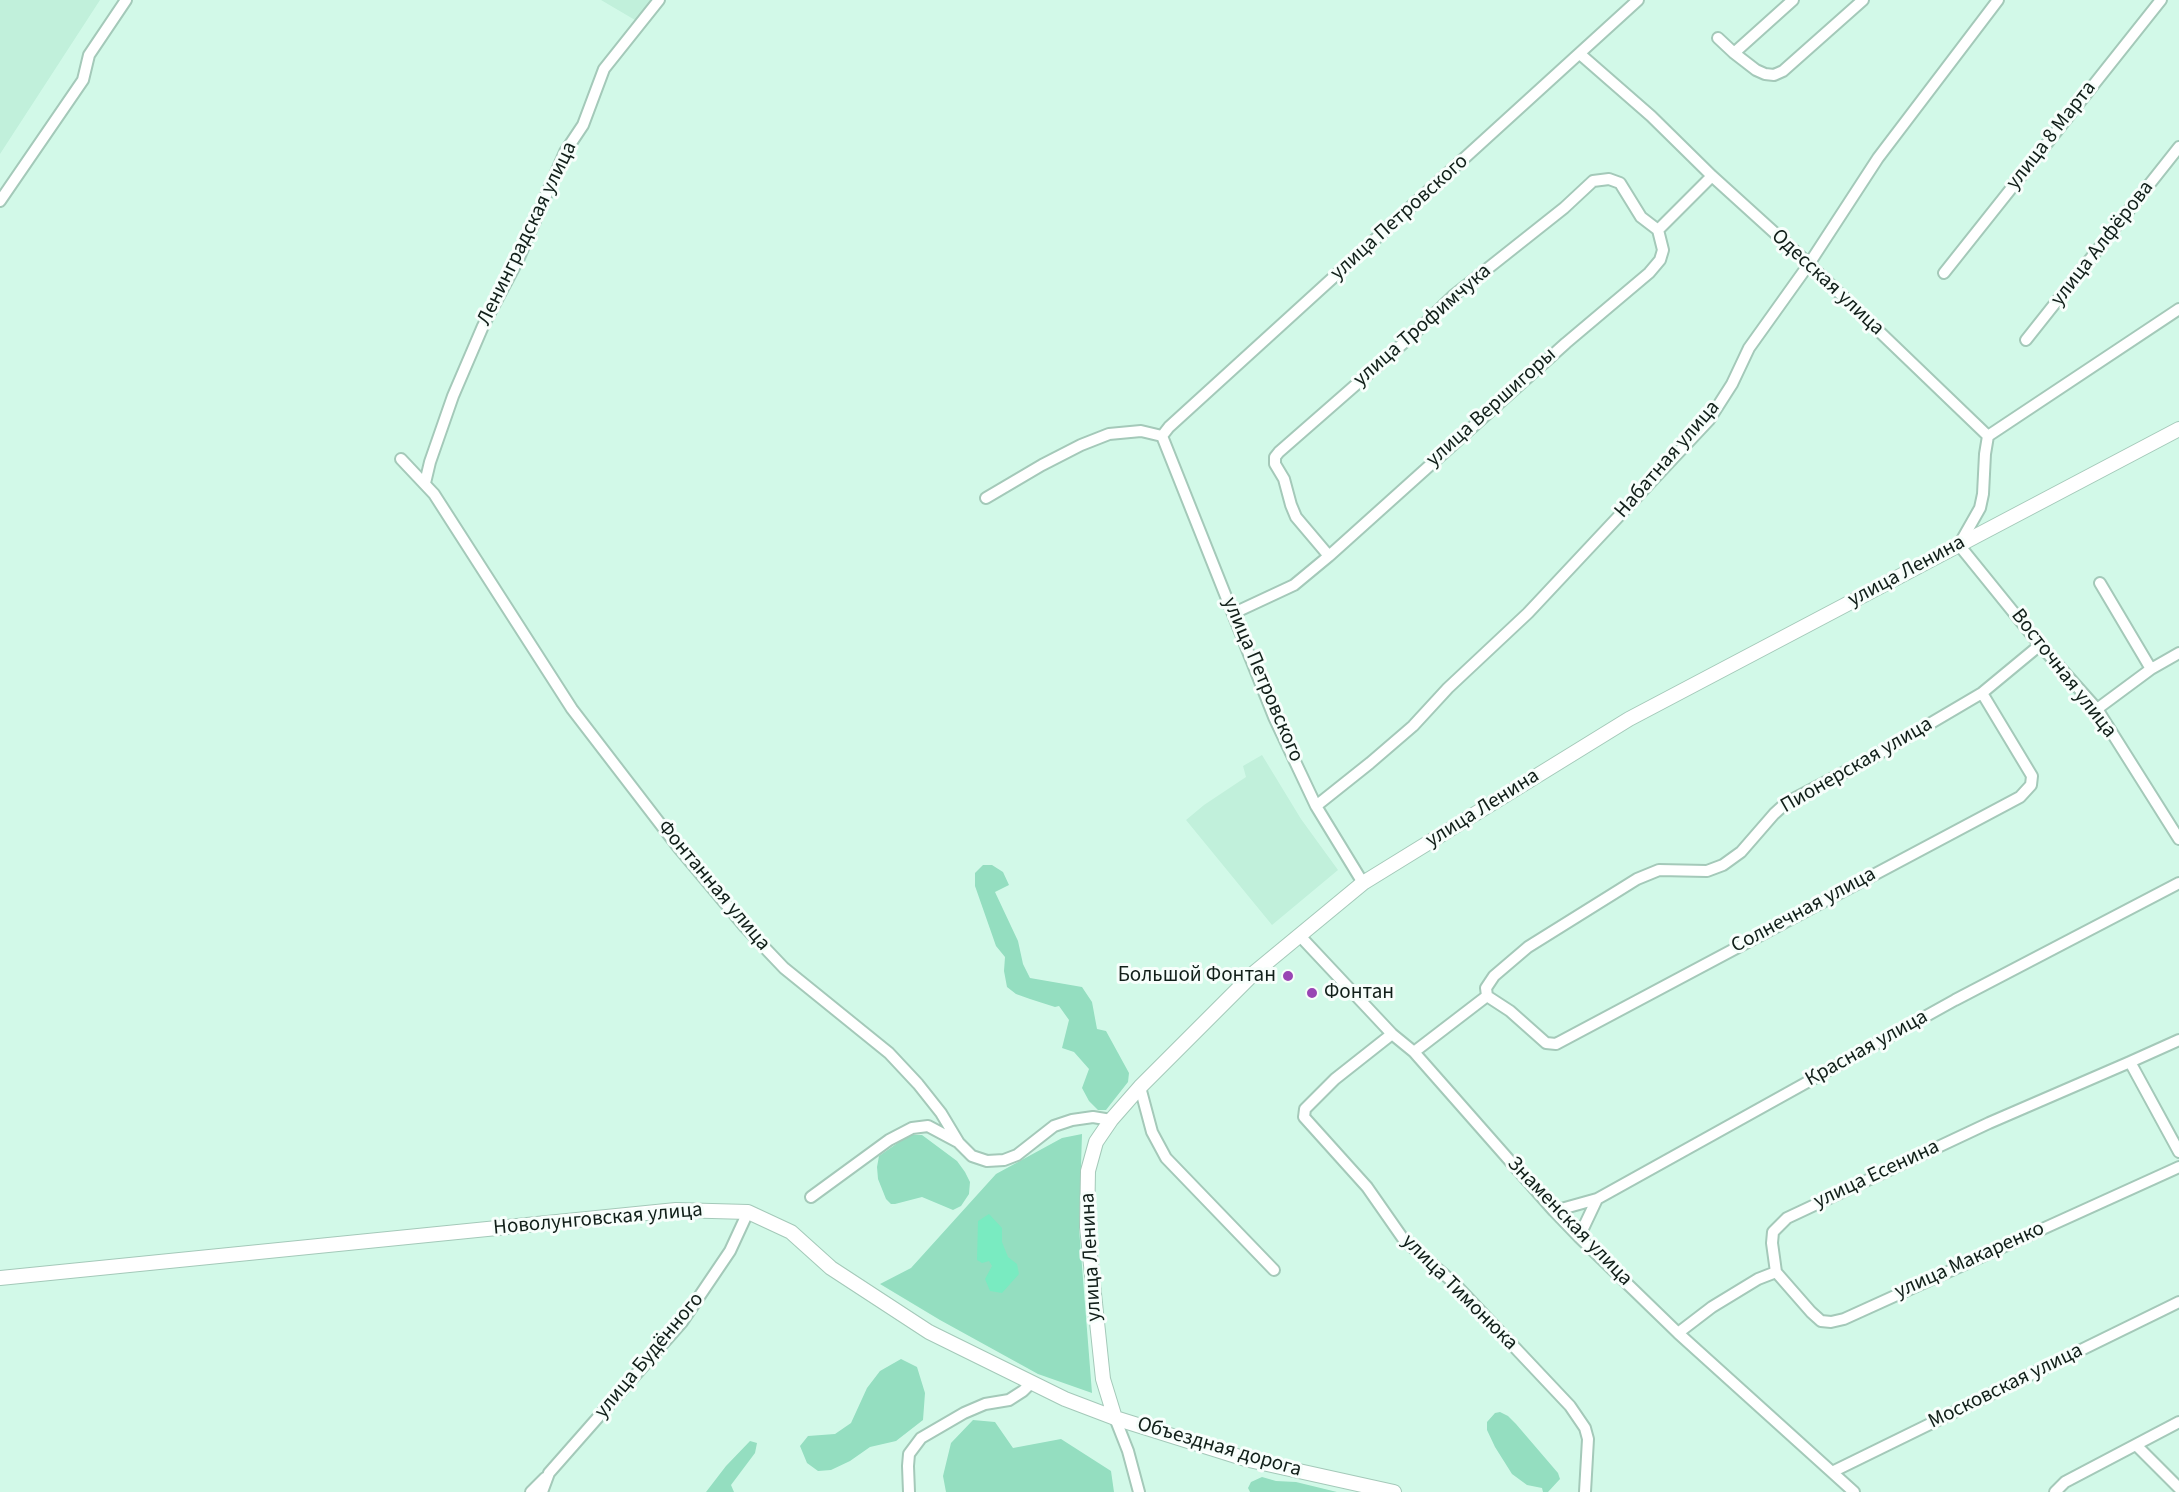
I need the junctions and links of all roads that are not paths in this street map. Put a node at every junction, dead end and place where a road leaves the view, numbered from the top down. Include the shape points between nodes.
1 (126, 0) edge
2 (658, 0) edge
3 (1638, 0) edge
4 (1793, 0) edge
5 (1863, 0) edge
6 (1998, 0) edge
7 (2161, 0) edge
8 (1718, 38) dead end
9 (1734, 53) junction
10 (1580, 54) junction
11 (2179, 147) edge
12 (1712, 176) junction
13 (0, 201) edge
14 (1658, 230) junction
15 (1809, 264) junction
16 (1944, 273) dead end
17 (2179, 309) edge
18 (2026, 340) dead end
19 (2179, 429) edge
20 (1162, 436) junction
21 (1988, 436) junction
22 (401, 459) dead end
23 (425, 483) junction
24 (986, 498) dead end
25 (1959, 545) junction
26 (1329, 556) junction
27 (2100, 583) dead end
28 (1234, 613) junction
29 (2040, 645) junction
30 (2179, 653) edge
31 (2151, 669) junction
32 (1982, 693) junction
33 (2097, 709) junction
34 (1316, 806) junction
35 (2179, 839) edge
36 (1363, 883) junction
37 (2179, 883) edge
38 (1300, 936) junction
39 (1487, 996) junction
40 (1392, 1034) junction
41 (2179, 1040) edge
42 (1414, 1052) junction
43 (2130, 1062) junction
44 (1140, 1087) junction
45 (944, 1118) junction
46 (1111, 1120) junction
47 (928, 1126) junction
48 (959, 1143) junction
49 (2179, 1152) edge
50 (2179, 1167) edge
51 (811, 1197) dead end
52 (1597, 1199) junction
53 (1554, 1211) junction
54 (748, 1212) junction
55 (1580, 1237) junction
56 (1274, 1270) dead end
57 (1776, 1272) junction
58 (0, 1278) edge
59 (2179, 1302) edge
60 (1678, 1333) junction
61 (1030, 1384) junction
62 (1115, 1418) junction
63 (2179, 1422) edge
64 (2136, 1446) junction
65 (1832, 1472) junction
66 (549, 1473) junction
67 (2179, 1488) edge
68 (531, 1492) edge
69 (542, 1492) edge
70 (909, 1492) edge
71 (1139, 1492) edge
72 (1394, 1492) edge
73 (1586, 1492) edge
74 (1854, 1492) edge
75 (2055, 1492) edge

1 - 13 street via 90,55 83,80
2 - 23 street, Ленинградская улица via 604,69 583,125 564,152 518,260 483,326 453,396
3 - 10 street, улица Петровского
4 - 9 street
5 - 9 street via 1774,75 1756,70
6 - 15 street, Набатная улица via 1890,141
7 - 16 street, улица 8 Марта
8 - 9 street
10 - 12 street, Одесская улица
10 - 20 street, улица Петровского
11 - 18 street, улица Алфёрова
12 - 14 street
12 - 15 street, Одесская улица
14 - 26 street, улица Вершигоры via 1663,250 1649,273
14 - 26 street, улица Трофимчука via 1641,217 1620,183 1609,179 1593,181 1453,296 1279,452 1275,465 1284,479 1290,505
15 - 21 street, Одесская улица
15 - 34 street, Набатная улица via 1749,348 1709,420 1528,613 1413,726
17 - 21 street
19 - 25 street, улица Ленина
20 - 24 street via 1141,431 1109,434 1052,460
20 - 28 street, улица Петровского
21 - 25 street via 1980,508
22 - 23 street, Фонтанная улица
23 - 45 street, Фонтанная улица via 572,709 678,847 784,968 889,1053
25 - 29 street, Восточная улица
25 - 36 street, улица Ленина via 1629,719
26 - 28 street, улица Вершигоры via 1293,585
27 - 31 street
28 - 34 street, улица Петровского via 1274,717
29 - 32 street, Пионерская улица
29 - 33 street, Восточная улица
30 - 31 street
31 - 33 street
32 - 39 street, Пионерская улица via 1786,803 1741,852 1723,865 1707,871 1659,870 1637,879 1528,947 1494,976 1486,988
32 - 39 street, Солнечная улица via 2032,776 2031,784 2020,797 1556,1044 1546,1043
33 - 35 street, Восточная улица
34 - 36 street, улица Петровского
36 - 38 street, улица Ленина
37 - 52 street, Красная улица via 1955,1000
38 - 40 street, Знаменская улица
38 - 44 street, улица Ленина via 1254,973
39 - 42 street, Пионерская улица
40 - 42 street, Знаменская улица
40 - 73 street, улица Тимонюка via 1335,1079 1305,1109 1305,1117 1367,1187 1404,1240 1454,1283 1570,1407 1588,1439
41 - 43 street, улица Есенина
42 - 53 street, Знаменская улица
43 - 49 street
43 - 57 street, улица Есенина via 1787,1218 1773,1232
44 - 46 street, улица Ленина
44 - 56 street via 1152,1132 1166,1158
45 - 47 street
45 - 48 street, Фонтанная улица
46 - 48 street, Фонтанная улица via 1093,1117 1063,1123 1036,1138 1017,1155 996,1162 972,1156
46 - 62 street, улица Ленина via 1096,1142 1088,1171 1087,1227 1103,1379
47 - 48 street
47 - 51 street via 912,1128 889,1140
50 - 57 street, улица Макаренко via 1844,1319 1821,1321
52 - 53 street, Красная улица
52 - 55 street
53 - 55 street, Знаменская улица
54 - 58 street, Новолунговская улица via 676,1210
54 - 61 street, Новолунговская улица via 791,1232 831,1268 929,1332
54 - 66 street, улица Будённого via 730,1251 682,1322
55 - 60 street, Знаменская улица
57 - 60 street via 1712,1307
59 - 65 street, Московская улица
60 - 65 street, Знаменская улица
61 - 62 street, Новолунговская улица
61 - 70 street via 1009,1400 964,1413 921,1438 909,1454
62 - 71 street
62 - 72 street, Объездная дорога via 1249,1460
63 - 64 street
64 - 67 street
64 - 75 street via 2065,1482
65 - 74 street, Знаменская улица
66 - 68 street
66 - 69 street, улица Будённого

